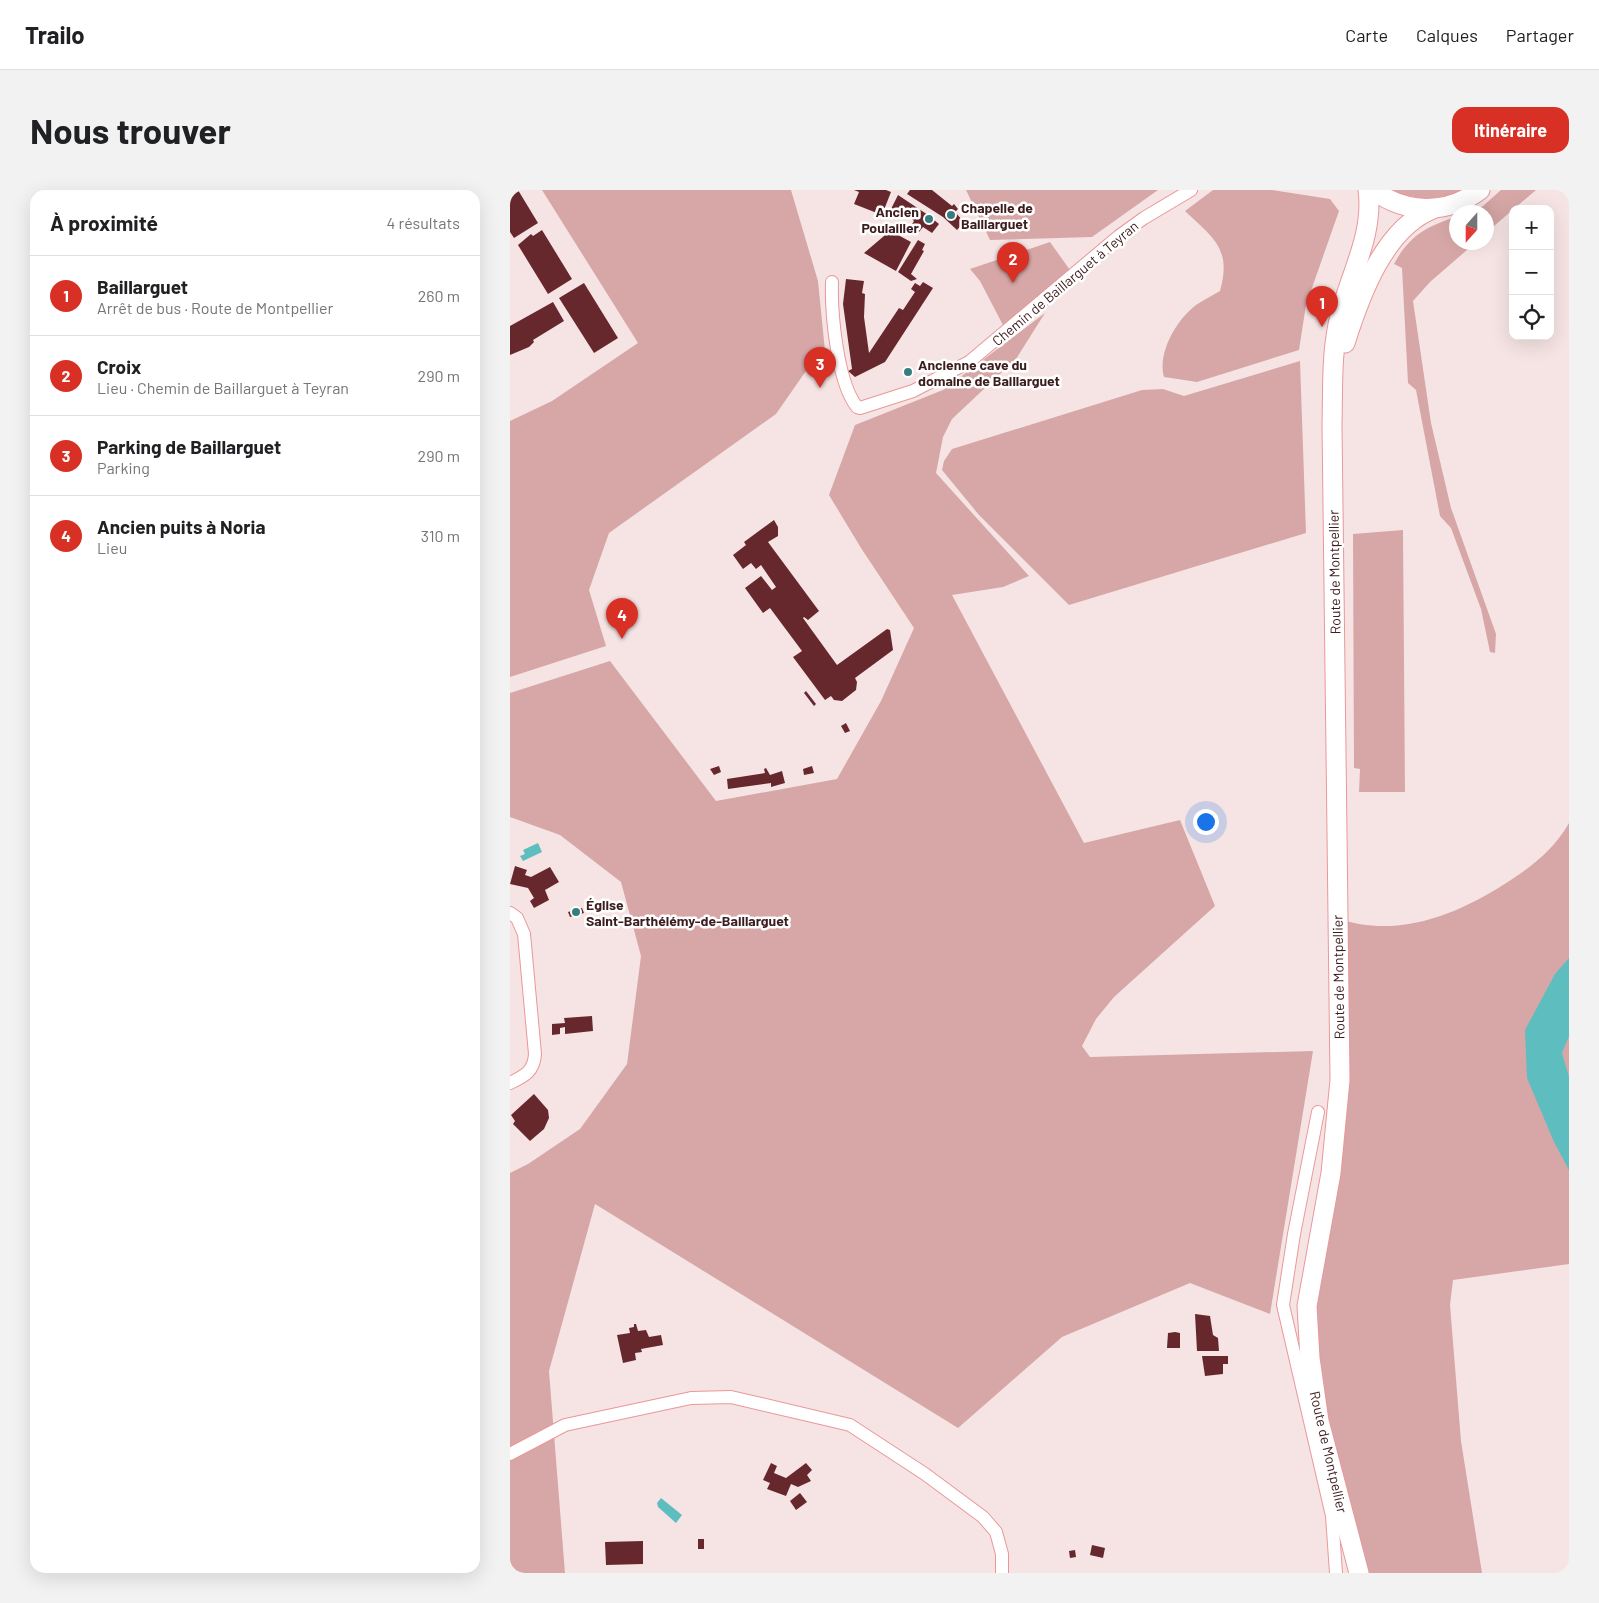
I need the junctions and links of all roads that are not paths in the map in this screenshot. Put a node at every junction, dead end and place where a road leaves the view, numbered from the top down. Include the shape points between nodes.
1 (1191, 190) edge
2 (1368, 190) edge
3 (1373, 190) edge
4 (1480, 190) edge
5 (1433, 209) junction
6 (832, 282) dead end
7 (1333, 372) junction
8 (510, 913) edge
9 (510, 1083) edge
10 (1318, 1112) dead end
11 (510, 1454) edge
12 (1002, 1573) edge
13 (1336, 1573) edge
14 (1359, 1573) edge

1 - 6 street, Chemin de Baillarguet à Teyran via 1119,236 970,362 935,381 865,407 857,407 850,397 840,366
2 - 7 main road, Route de Montpellier via 1368,225 1340,314
3 - 5 main road via 1396,203
4 - 5 main road via 1465,200
5 - 7 main road, Route de Montpellier via 1417,217 1395,236 1364,291
7 - 14 main road, Route de Montpellier via 1340,1080 1330,1173 1307,1306 1319,1421
8 - 9 street via 517,918 524,934 535,1054 530,1073
10 - 13 street via 1283,1305 1332,1516
11 - 12 street via 565,1425 691,1398 731,1397 828,1420 850,1426 925,1474 983,1517 996,1532 1002,1554

